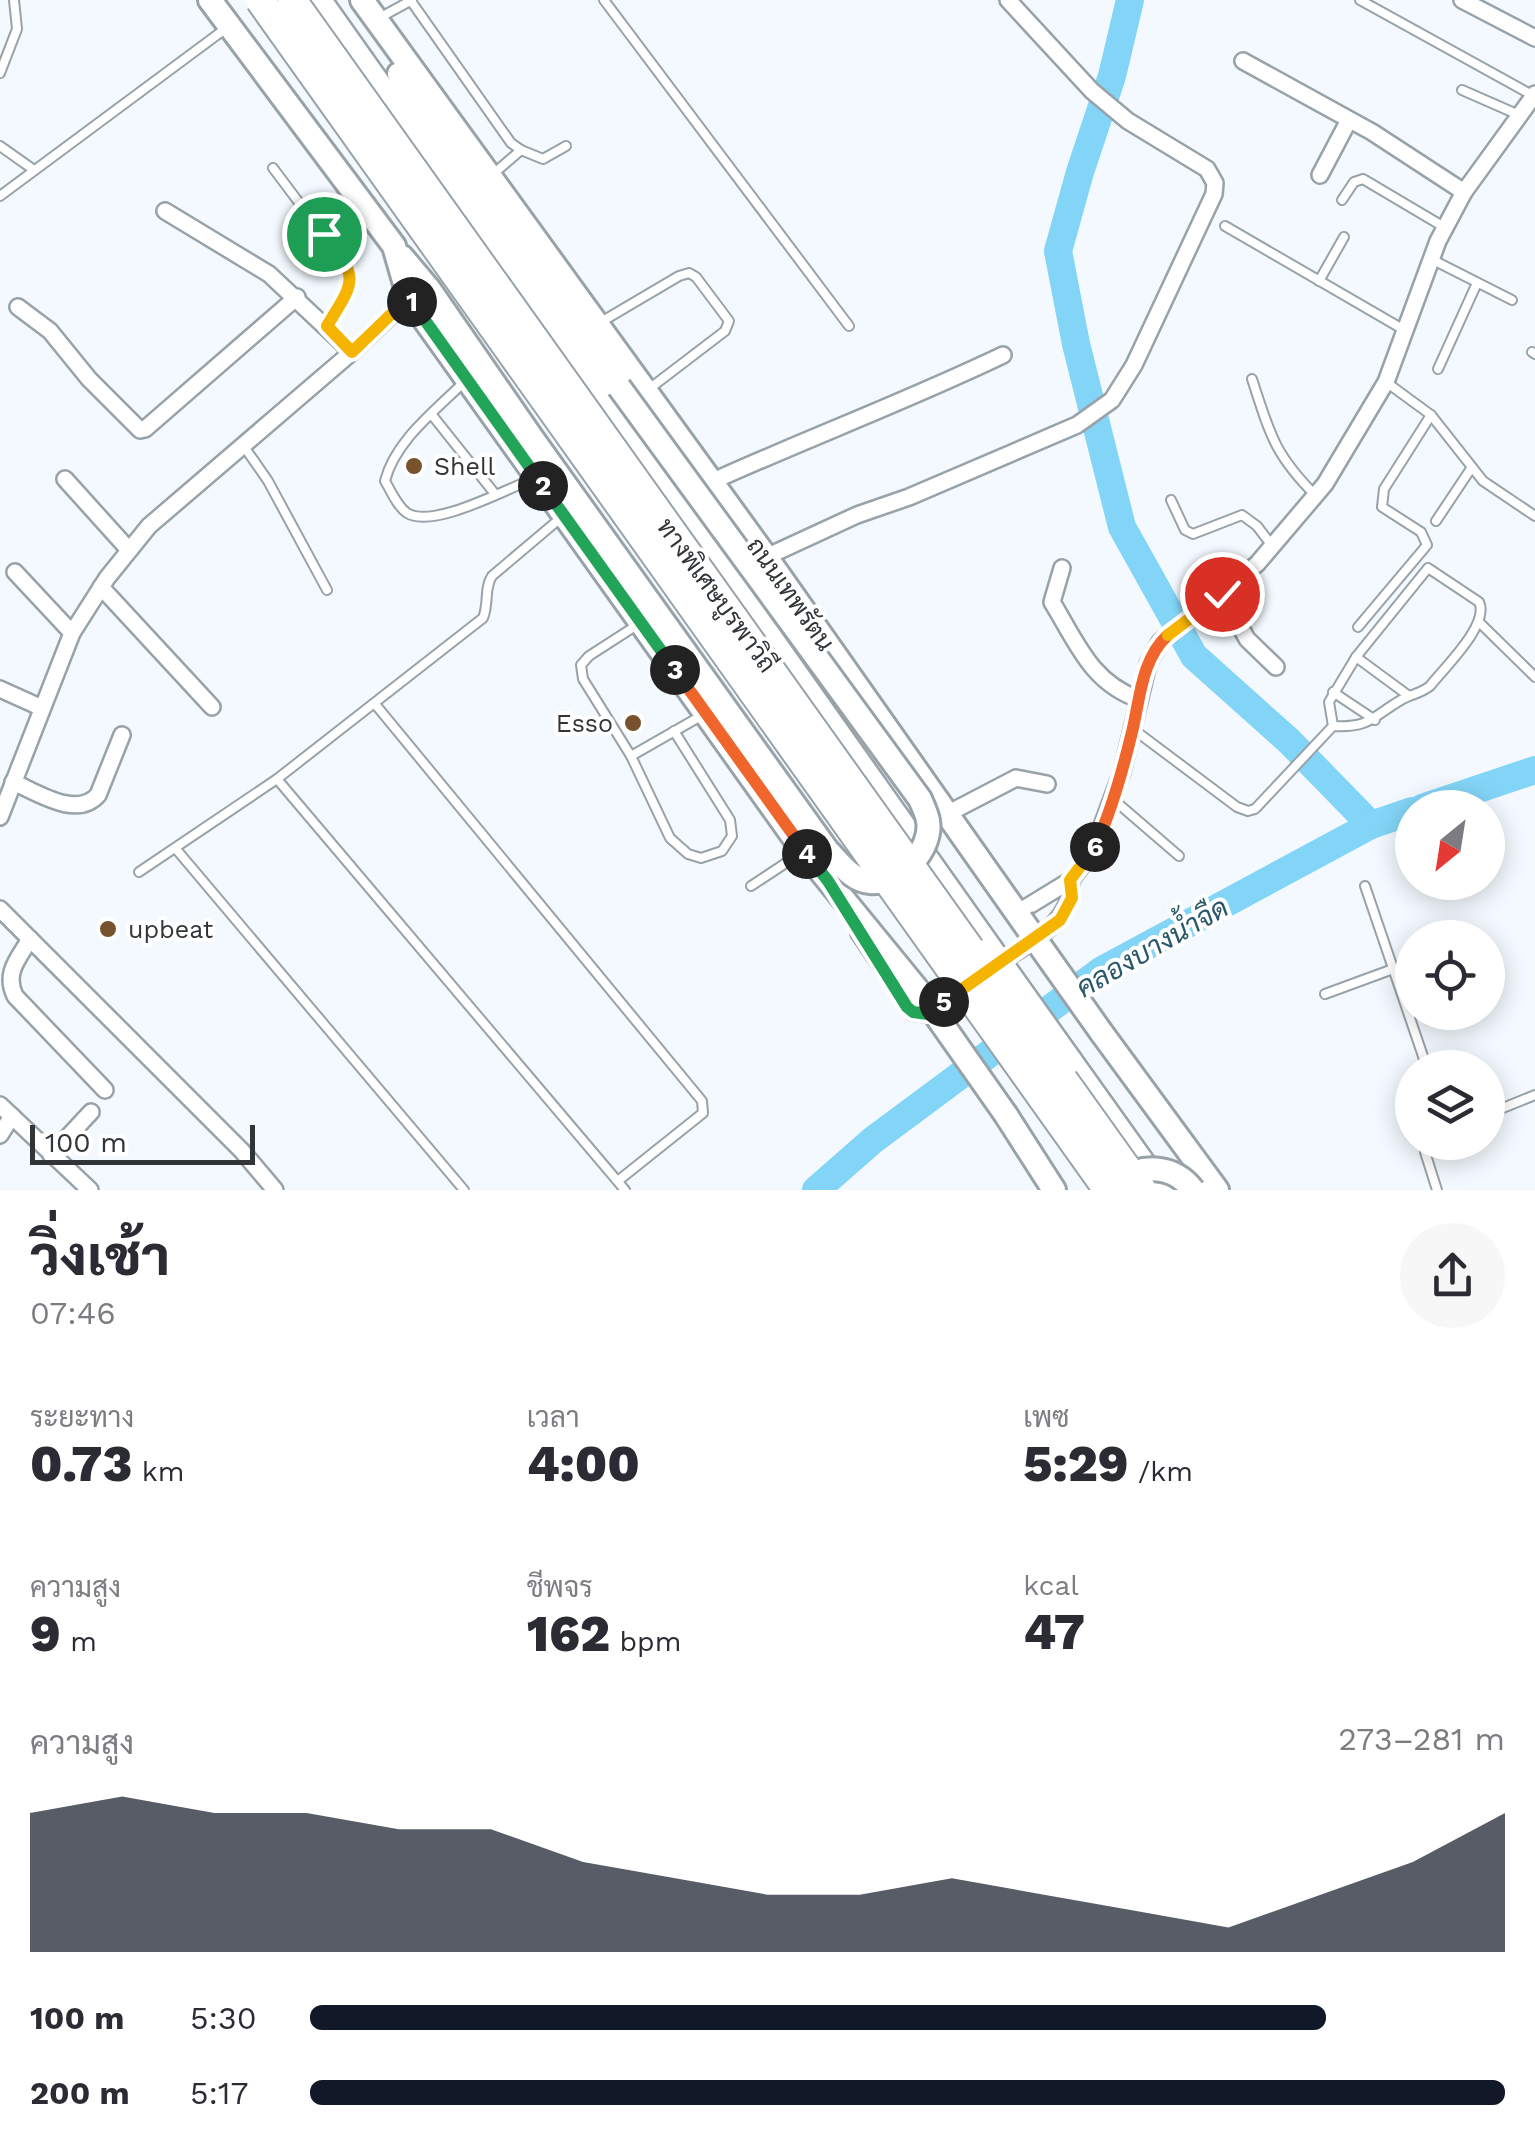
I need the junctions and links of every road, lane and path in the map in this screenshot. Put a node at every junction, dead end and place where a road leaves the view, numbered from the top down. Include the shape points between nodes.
1 (210, 0) edge
2 (249, 0) edge
3 (260, 0) edge
4 (292, 0) edge
5 (318, 0) edge
6 (351, 0) edge
7 (604, 0) edge
8 (1008, 0) edge
9 (1360, 0) edge
10 (1462, 0) edge
11 (10, 1) edge
12 (412, 1) edge
13 (369, 9) edge
14 (229, 27) junction
15 (1535, 38) edge
16 (1243, 62) dead end
17 (0, 73) edge
18 (1462, 90) dead end
19 (1534, 95) edge
20 (1519, 115) junction
21 (1349, 120) junction
22 (0, 146) edge
23 (566, 146) dead end
24 (522, 150) junction
25 (274, 168) dead end
26 (34, 170) junction
27 (1320, 175) dead end
28 (490, 176) junction
29 (1464, 192) junction
30 (0, 196) edge
31 (1342, 200) dead end
32 (165, 210) dead end
33 (1224, 226) dead end
34 (1446, 228) junction
35 (1344, 237) dead end
36 (394, 246) junction
37 (1431, 259) junction
38 (1319, 281) junction
39 (1477, 283) junction
40 (297, 297) junction
41 (408, 298) junction
42 (1512, 300) dead end
43 (18, 306) dead end
44 (598, 324) junction
45 (327, 326) junction
46 (849, 326) dead end
47 (1406, 332) junction
48 (352, 352) junction
49 (1003, 356) dead end
50 (1438, 369) dead end
51 (467, 379) junction
52 (1252, 379) dead end
53 (1386, 382) junction
54 (646, 391) junction
55 (432, 415) junction
56 (1431, 415) junction
57 (243, 445) junction
58 (1472, 467) junction
59 (537, 477) junction
60 (65, 479) dead end
61 (711, 482) junction
62 (495, 494) junction
63 (1316, 496) junction
64 (1171, 500) dead end
65 (564, 515) junction
66 (1535, 516) edge
67 (1436, 522) dead end
68 (1273, 547) junction
69 (130, 550) junction
70 (766, 557) junction
71 (1062, 568) dead end
72 (15, 572) dead end
73 (101, 588) junction
74 (327, 590) dead end
75 (1222, 594) junction
76 (640, 622) junction
77 (1480, 623) junction
78 (1358, 627) dead end
79 (72, 633) junction
80 (1356, 657) junction
81 (1276, 667) dead end
82 (1535, 677) edge
83 (0, 690) edge
84 (1334, 692) junction
85 (1409, 696) junction
86 (1138, 699) junction
87 (374, 704) junction
88 (212, 707) dead end
89 (42, 708) junction
90 (706, 713) junction
91 (1376, 720) junction
92 (1334, 726) junction
93 (1133, 729) junction
94 (674, 731) junction
95 (122, 735) dead end
96 (631, 756) junction
97 (277, 779) junction
98 (13, 782) junction
99 (1047, 784) dead end
100 (1113, 799) junction
101 (947, 814) junction
102 (0, 816) edge
103 (176, 849) junction
104 (804, 851) junction
105 (1178, 856) dead end
106 (138, 872) dead end
107 (1070, 880) junction
108 (828, 881) junction
109 (750, 886) dead end
110 (1365, 886) dead end
111 (0, 910) edge
112 (1019, 916) junction
113 (30, 939) junction
114 (1394, 969) junction
115 (1324, 994) dead end
116 (1422, 1050) edge
117 (105, 1090) dead end
118 (1535, 1095) edge
119 (1505, 1107) edge
120 (6, 1111) edge
121 (92, 1112) dead end
122 (0, 1135) edge
123 (51, 1155) junction
124 (1428, 1160) edge
125 (618, 1180) junction
126 (90, 1190) edge
127 (274, 1190) edge
128 (464, 1190) edge
129 (626, 1190) edge
130 (1054, 1190) edge
131 (1099, 1190) edge
132 (1109, 1190) edge
133 (1142, 1190) edge
134 (1161, 1190) edge
135 (1193, 1190) edge
136 (1217, 1190) edge
137 (1437, 1190) edge

1 - 14 main road
2 - 131 highway, bridge
3 - 132 highway, ทางพิเศษบูรพาวิถี, bridge
4 - 133 highway, ทางพิเศษบูรพาวิถี, bridge
5 - 134 highway, ถนนเทพรัตน, bridge
6 - 36 main road, bridge via 438,134 920,799 930,824 923,849 904,872 872,883 851,875 827,850
7 - 46 lane
8 - 70 street via 1092,91 1207,169 1214,194 1112,400 1077,425
9 - 19 lane
10 - 15 street
11 - 17 lane via 17,29
12 - 13 lane
12 - 24 lane
13 - 28 main road, ถนนเทพรัตน
14 - 26 lane
14 - 36 main road
16 - 21 street
18 - 20 lane
19 - 20 street
20 - 29 street
21 - 27 street
21 - 29 street
22 - 26 lane
23 - 24 lane via 543,159
24 - 28 lane
25 - 45 lane via 349,269 348,292
26 - 30 lane
28 - 44 main road, ถนนเทพรัตน
29 - 34 street
31 - 34 lane via 1363,179
32 - 40 street
33 - 38 lane
34 - 37 street
35 - 38 lane
36 - 41 main road
37 - 39 lane
37 - 47 street
38 - 47 lane
39 - 42 lane
39 - 50 lane
40 - 43 street via 145,430
40 - 45 street
41 - 48 street
41 - 51 main road
44 - 54 main road, ถนนเทพรัตน
44 - 54 lane via 689,274 729,321 725,331
45 - 48 street
47 - 53 street
48 - 57 street
49 - 61 street
51 - 55 lane
51 - 59 main road
52 - 63 lane via 1273,443
53 - 56 lane
53 - 63 street
54 - 61 main road, ถนนเทพรัตน
55 - 62 lane
55 - 62 lane via 389,466 385,481 402,511 437,517
56 - 58 lane
56 - 78 lane via 1380,502 1427,544
57 - 69 street
57 - 74 lane
58 - 66 lane
58 - 67 lane
59 - 62 lane
59 - 65 main road
60 - 69 street
61 - 70 main road, ถนนเทพรัตน
63 - 68 street
64 - 68 lane via 1193,534 1242,515
65 - 76 main road
65 - 87 lane via 492,576 483,618
68 - 75 street
69 - 73 street
70 - 101 main road, ถนนเทพรัตน
71 - 86 street via 1052,602 1098,676
72 - 79 street
73 - 79 street
73 - 88 street
75 - 81 street via 1247,639
75 - 86 street via 1160,642
76 - 90 main road
76 - 96 lane via 580,666
77 - 80 lane via 1479,602 1428,568
77 - 82 lane
77 - 85 lane via 1430,686
79 - 89 street
80 - 84 lane
80 - 85 lane
83 - 89 street
84 - 91 lane
84 - 92 lane
85 - 91 lane
86 - 93 street
87 - 97 lane
87 - 125 lane via 702,1101 702,1114
89 - 98 street
90 - 94 lane
90 - 104 main road
91 - 92 lane
92 - 93 lane via 1270,796 1248,810
93 - 100 street
94 - 96 lane
94 - 96 lane via 730,820 732,836 722,851 701,858 670,838
95 - 98 street via 98,795 82,807
97 - 103 lane
97 - 125 lane
98 - 102 street
99 - 101 street via 1016,778
100 - 105 lane
100 - 107 street via 1093,850
101 - 112 main road, ถนนเทพรัตน
103 - 106 lane
103 - 128 lane
104 - 108 main road
104 - 109 lane
107 - 108 street via 1072,898 1060,920 928,1014 907,1007
107 - 112 street
108 - 130 main road, bridge via 921,994
110 - 114 lane
111 - 113 street
112 - 136 main road, ถนนเทพรัตน, bridge
113 - 117 street via 10,986
113 - 127 street
114 - 115 lane
114 - 116 lane
118 - 119 lane
120 - 122 street
120 - 123 street
121 - 123 street
123 - 126 street
124 - 137 lane
125 - 129 lane
132 - 135 main road, bridge via 1132,1172 1158,1169

